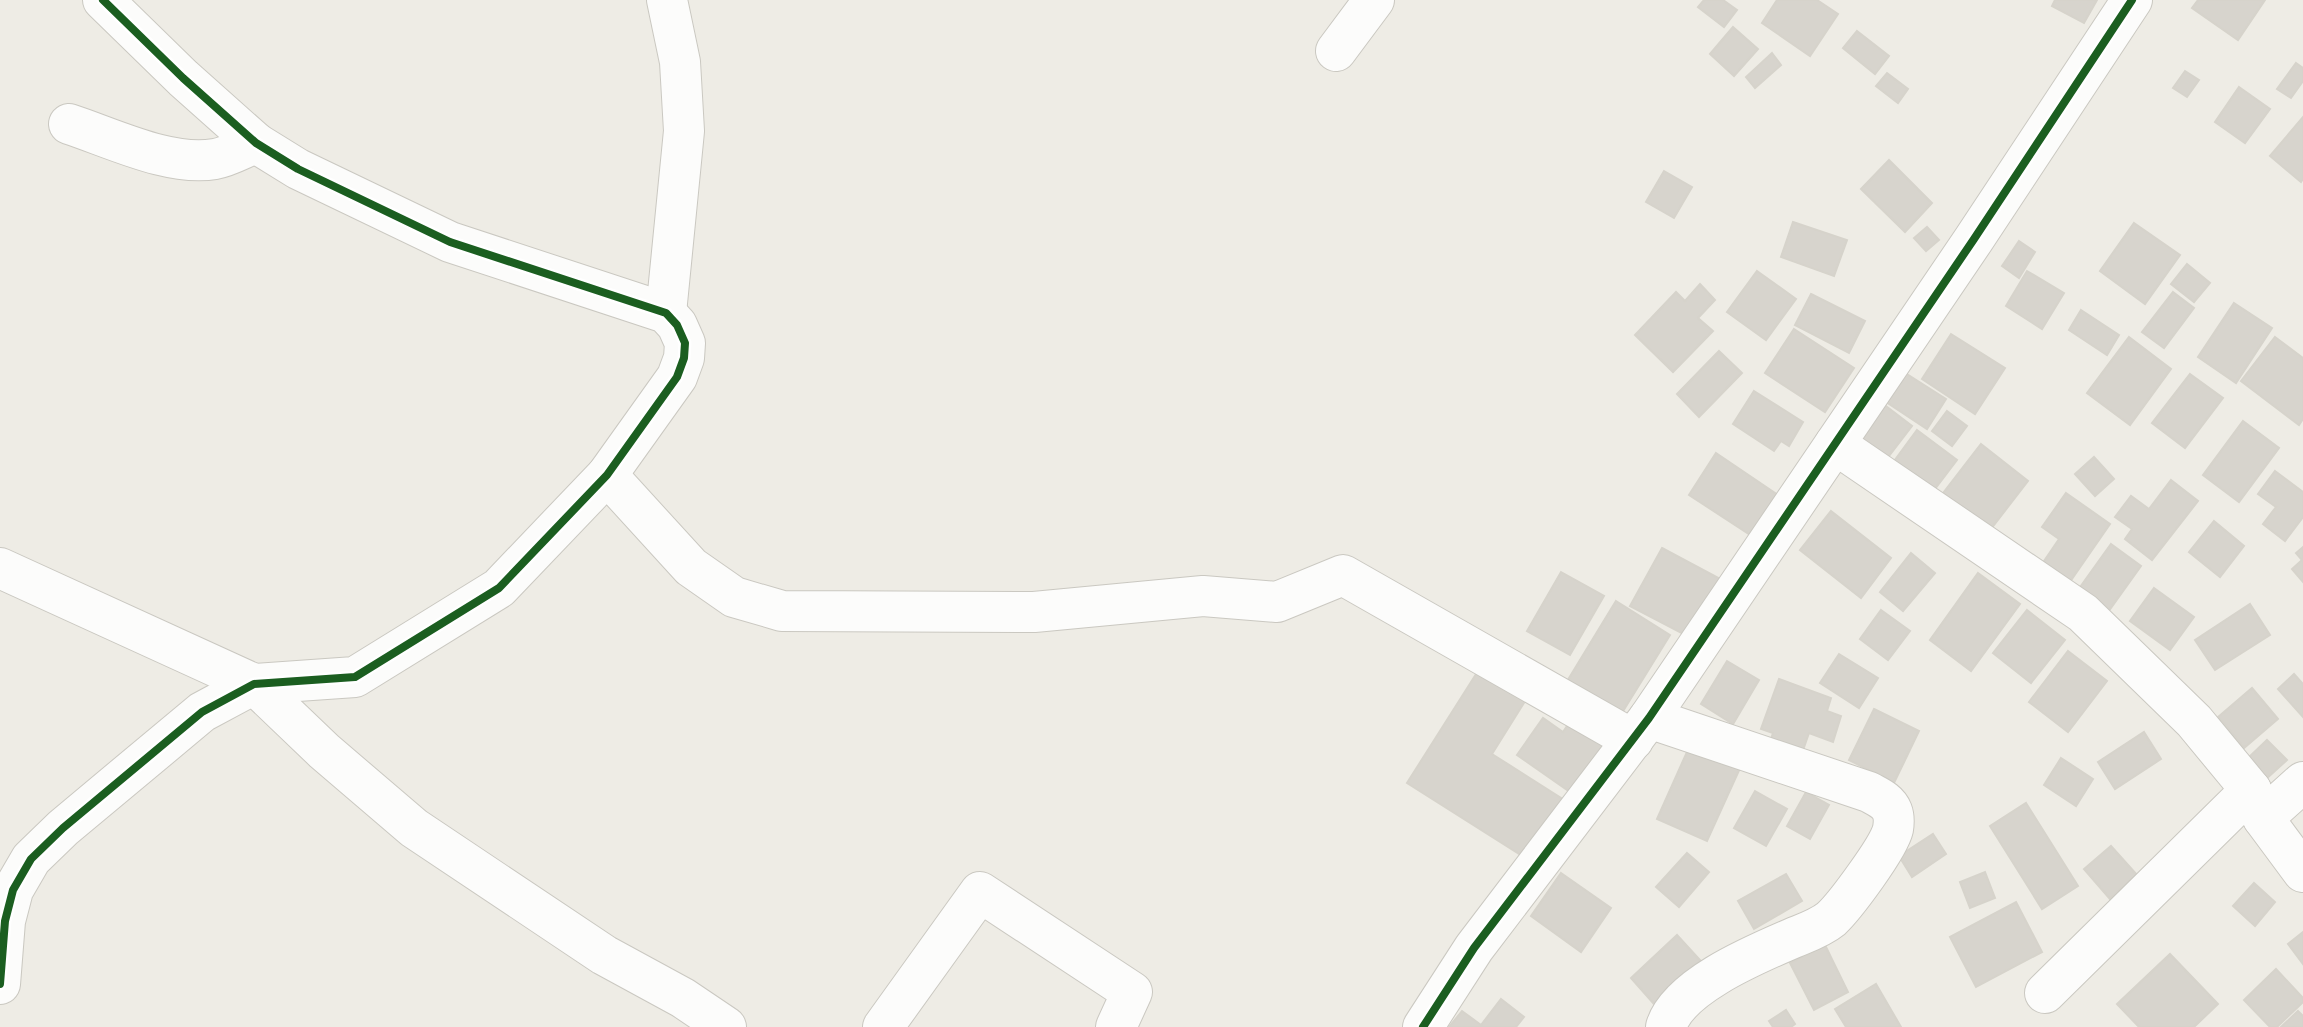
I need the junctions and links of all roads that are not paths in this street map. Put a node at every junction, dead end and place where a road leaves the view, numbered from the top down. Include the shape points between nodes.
1 (103, 0) edge
2 (667, 0) edge
3 (1374, 0) edge
4 (2132, 0) edge
5 (1336, 51) dead end
6 (69, 124) dead end
7 (256, 143) junction
8 (666, 313) junction
9 (1835, 444) junction
10 (607, 475) junction
11 (0, 568) edge
12 (254, 684) junction
13 (1641, 729) junction
14 (2303, 782) edge
15 (2257, 804) junction
16 (2303, 872) edge
17 (0, 984) edge
18 (2045, 993) dead end
19 (726, 1027) edge
20 (883, 1027) edge
21 (1116, 1027) edge
22 (1423, 1027) edge
23 (1666, 1027) edge

1 - 7 street
2 - 8 street via 680,62 684,131
3 - 5 street
4 - 9 street
6 - 7 street via 167,157 195,161 217,159
7 - 8 street via 298,169 450,242
8 - 10 street via 685,343 684,358 677,377
9 - 13 street
9 - 15 street via 2083,613 2194,721
10 - 12 street via 499,588 355,677
10 - 13 street via 691,567 734,597 782,611 1034,612 1203,596 1277,602 1343,575
11 - 12 street
12 - 17 street via 202,712 31,859 13,890 5,921
12 - 19 street via 414,828 604,955
13 - 22 street via 1474,948
13 - 23 street via 1869,792 1884,800 1893,817 1888,841 1829,921 1732,965 1680,1004
14 - 15 street
15 - 16 street
15 - 18 street
20 - 21 street via 980,892 1132,992

